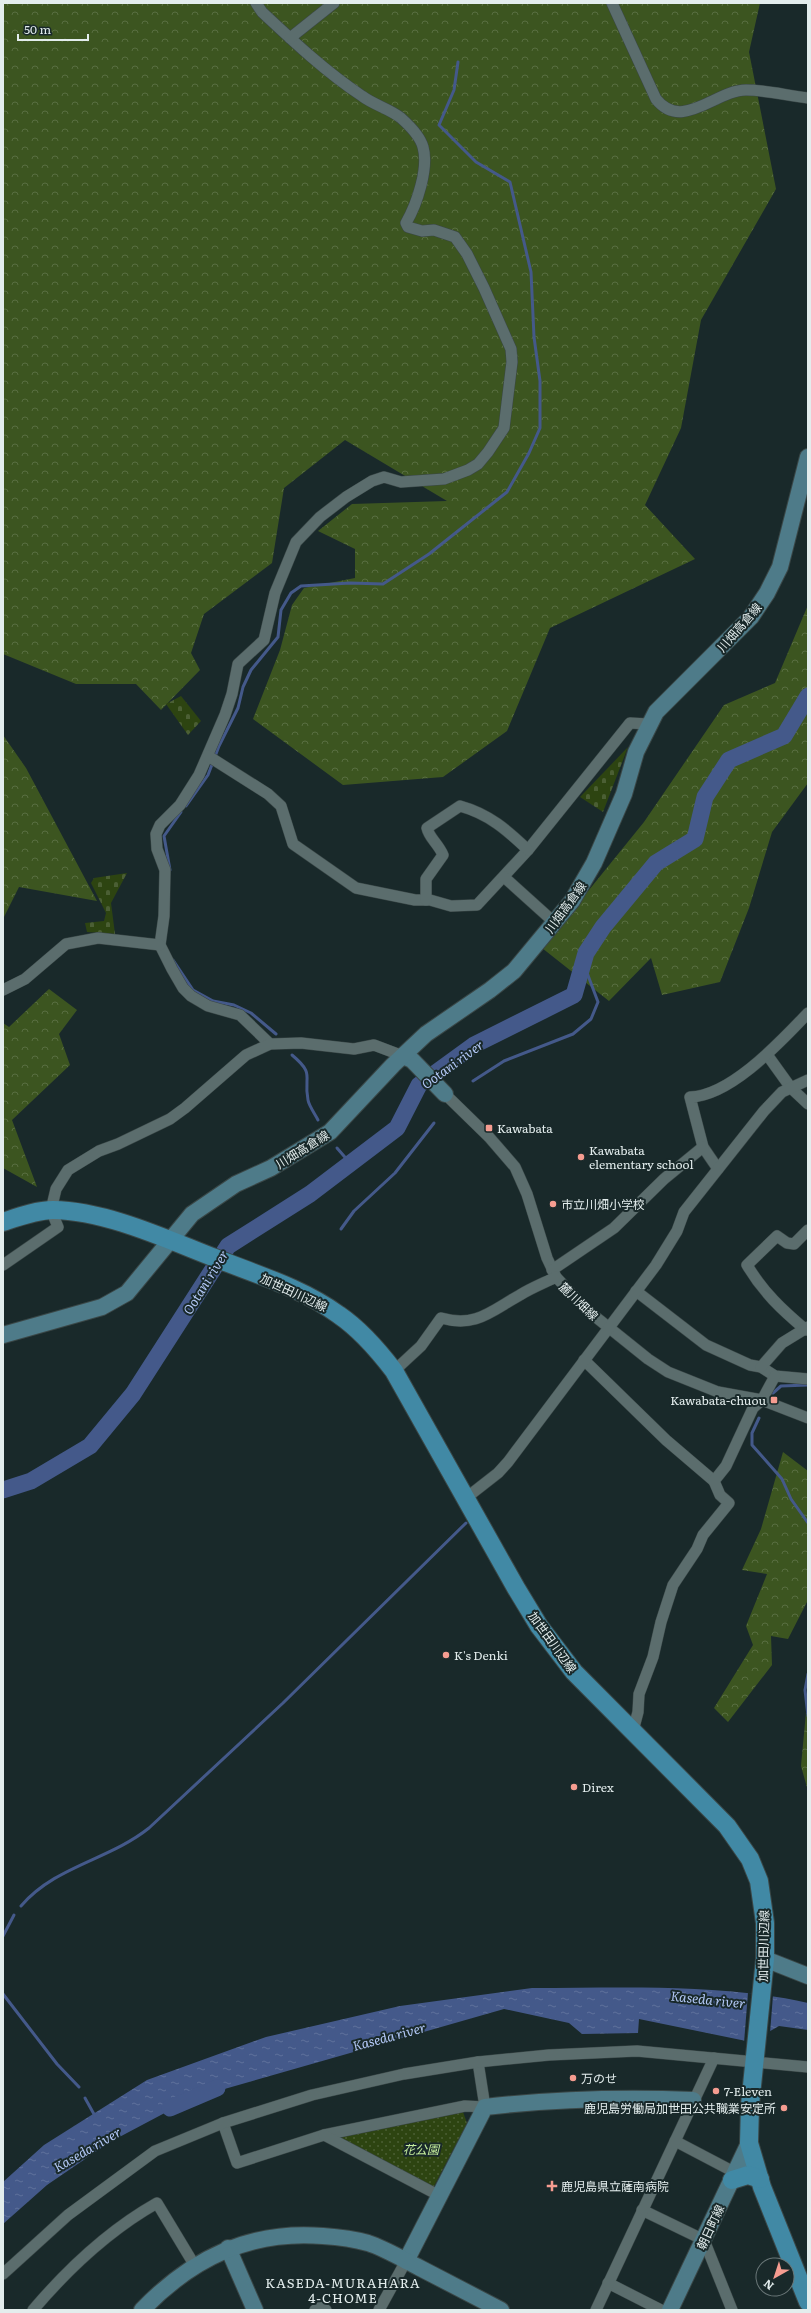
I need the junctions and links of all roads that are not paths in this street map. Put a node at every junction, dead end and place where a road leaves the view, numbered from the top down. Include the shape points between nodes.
1 (256, 3) edge
2 (334, 3) edge
3 (612, 3) edge
4 (290, 38) junction
5 (808, 98) edge
6 (808, 457) edge
7 (803, 495) edge
8 (648, 724) junction
9 (212, 758) junction
10 (528, 850) junction
11 (504, 877) junction
12 (426, 900) junction
13 (555, 923) junction
14 (160, 945) junction
15 (3, 990) edge
16 (808, 1013) edge
17 (270, 1044) junction
18 (768, 1056) junction
19 (407, 1058) junction
20 (808, 1080) edge
21 (791, 1088) junction
22 (446, 1094) joint
23 (808, 1104) edge
24 (703, 1146) junction
25 (718, 1168) junction
26 (51, 1210) junction
27 (3, 1222) edge
28 (808, 1230) edge
29 (175, 1243) junction
30 (3, 1265) edge
31 (554, 1273) junction
32 (636, 1291) junction
33 (608, 1328) junction
34 (807, 1328) edge
35 (3, 1334) edge
36 (584, 1360) junction
37 (761, 1368) junction
38 (394, 1371) junction
39 (776, 1376) junction
40 (808, 1379) edge
41 (762, 1400) junction
42 (808, 1418) edge
43 (714, 1481) junction
44 (466, 1498) junction
45 (633, 1731) junction
46 (765, 1958) junction
47 (808, 1976) edge
48 (755, 2057) junction
49 (714, 2058) junction
50 (478, 2062) junction
51 (808, 2067) edge
52 (693, 2100) junction
53 (485, 2107) junction
54 (223, 2122) junction
55 (324, 2135) junction
56 (675, 2141) junction
57 (749, 2143) junction
58 (734, 2176) junction
59 (760, 2179) junction
60 (440, 2196) junction
61 (642, 2210) junction
62 (704, 2240) junction
63 (228, 2248) junction
64 (406, 2261) junction
65 (195, 2266) junction
66 (3, 2274) edge
67 (608, 2283) junction
68 (808, 2302) edge
69 (33, 2310) edge
70 (142, 2310) edge
71 (255, 2310) edge
72 (315, 2310) edge
73 (326, 2310) edge
74 (379, 2310) edge
75 (501, 2310) edge
76 (596, 2310) edge
77 (661, 2310) edge
78 (670, 2310) edge
79 (732, 2310) edge

1 - 4 street
2 - 4 street
3 - 5 street via 656,99 668,109 685,112 728,93 746,90
4 - 9 street via 325,69 363,97 401,118 418,136 424,148 424,164 418,197 406,223 413,229 434,230 455,237 467,254 510,348 512,362 507,411 504,428 478,464 444,479 401,482 384,477 372,481 320,517 296,542 275,593 264,640 238,664 232,694
6 - 7 street, 川畑高倉線
7 - 8 street, 川畑高倉線 via 780,567 755,611 656,712
8 - 10 street via 630,723
8 - 13 street, 川畑高倉線 via 636,752 624,794 594,863 572,901
9 - 12 street via 268,794 281,806 293,844 324,867 356,888
9 - 14 street via 180,805 160,825 156,834 157,849 166,870
10 - 11 street
10 - 12 street via 497,821 478,810 460,806 427,828 428,835 439,844 443,855 426,879
11 - 12 street via 477,905 451,906
11 - 13 street
13 - 19 street, 川畑高倉線 via 514,971 446,1019
14 - 15 street via 98,938 66,944 25,979
14 - 17 street via 183,988 191,996 208,1006 240,1015
16 - 18 street
17 - 19 street via 301,1043 354,1049 374,1045
17 - 26 street via 246,1055 170,1119 99,1151 68,1170 56,1189
18 - 21 street
18 - 24 street via 720,1088 690,1097
19 - 22 street, 麓川畑線
19 - 29 street, 川畑高倉線 via 330,1132 301,1151 216,1196 192,1214
20 - 21 street
21 - 23 street
21 - 25 street via 782,1092 764,1111
22 - 31 street, 麓川畑線 via 515,1167
24 - 25 street
24 - 31 street via 664,1179 614,1228
25 - 32 street via 684,1212 677,1231
26 - 27 main road, 加世田川辺線
26 - 29 main road, 加世田川辺線 via 83,1213 112,1220
26 - 30 street via 58,1227
28 - 34 street via 794,1244 787,1243 777,1236 747,1265 760,1287 778,1306
29 - 35 street, 川畑高倉線 via 127,1293 113,1302 61,1320
29 - 38 main road, 加世田川辺線 via 315,1299 363,1334
31 - 33 street, 麓川畑線 via 569,1293
31 - 38 street via 487,1315 470,1321 456,1322 441,1318 421,1346
32 - 33 street
32 - 37 street via 706,1345
33 - 36 street
33 - 41 street, 麓川畑線 via 668,1372 718,1392
34 - 37 street via 782,1343
36 - 43 street via 666,1440
36 - 44 street via 508,1462
37 - 39 street
38 - 44 main road, 加世田川辺線
39 - 40 street
39 - 41 street
41 - 42 street, 麓川畑線
41 - 43 street via 753,1408 726,1466
43 - 45 street via 720,1495 729,1503 703,1536 673,1585 640,1694
44 - 45 main road, 加世田川辺線 via 516,1588 551,1644 574,1672
45 - 46 main road, 加世田川辺線 via 727,1826 750,1859 763,1898
46 - 47 street
46 - 48 main road, 加世田川辺線
48 - 49 street
48 - 51 street
48 - 57 main road, 加世田川辺線
49 - 50 street via 637,2051 549,2055
49 - 52 street
50 - 53 street
50 - 54 street via 347,2086
52 - 53 street via 621,2097 544,2100
52 - 56 street
53 - 55 street via 465,2106
53 - 60 street
54 - 55 street via 237,2163
54 - 66 street via 155,2151 68,2215
55 - 60 street
56 - 58 street
56 - 61 street
57 - 58 street, 朝日町線
57 - 59 main road, 加世田川辺線
58 - 59 main road via 748,2175
58 - 62 street, 朝日町線
59 - 68 main road, 加世田川辺線
60 - 64 street
61 - 62 street
61 - 67 street
62 - 78 street, 朝日町線
62 - 79 street
63 - 64 street via 262,2238 290,2234 317,2235 342,2237 368,2244
63 - 65 street
63 - 71 street
64 - 74 street
64 - 75 street
65 - 69 street via 157,2203 137,2214 58,2280
65 - 70 street via 161,2290
67 - 76 street
67 - 77 street
72 - 73 street via 321,2307

